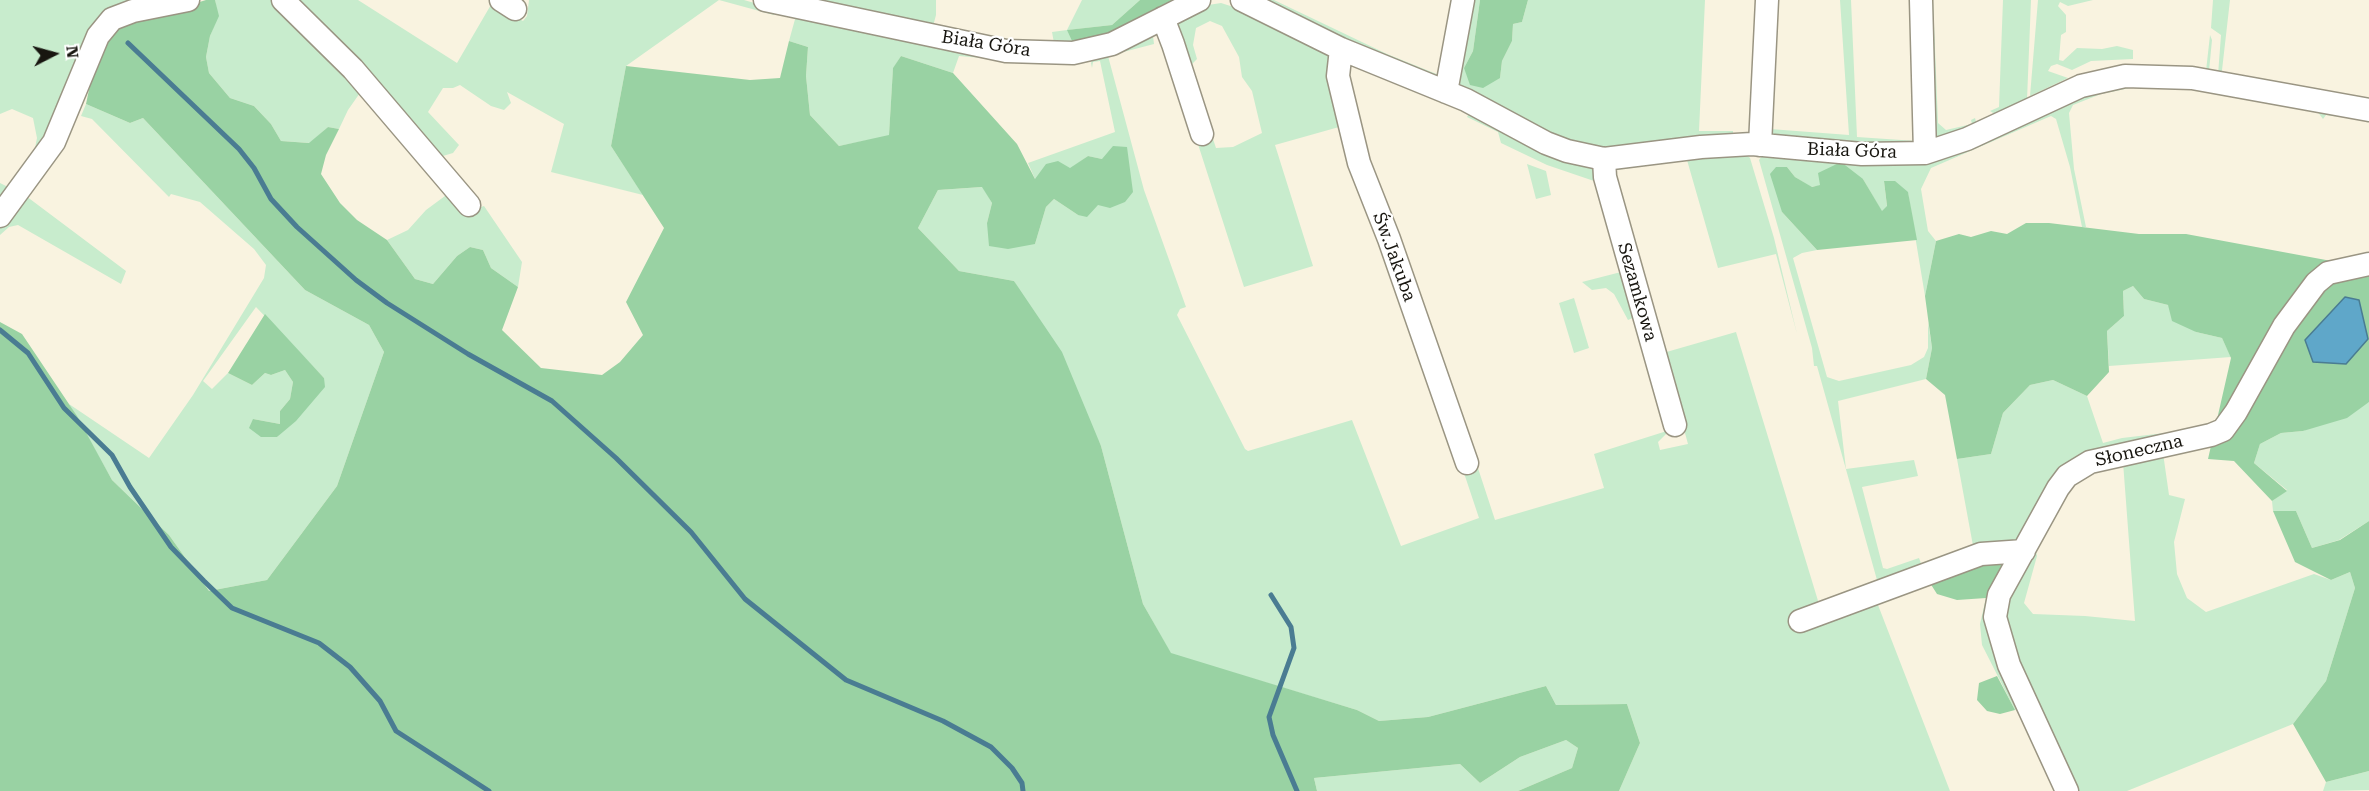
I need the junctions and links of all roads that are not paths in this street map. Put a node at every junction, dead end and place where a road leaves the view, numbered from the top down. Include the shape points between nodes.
1 (188, 0) edge
2 (283, 0) edge
3 (765, 0) edge
4 (1199, 0) edge
5 (1242, 0) edge
6 (1463, 0) edge
7 (1767, 0) edge
8 (1921, 0) edge
9 (1162, 18) junction
10 (1341, 49) junction
11 (1446, 92) junction
12 (2369, 110) edge
13 (1202, 134) dead end
14 (1760, 145) junction
15 (1924, 153) junction
16 (1604, 159) junction
17 (469, 205) dead end
18 (0, 216) edge
19 (2369, 264) edge
20 (1675, 426) dead end
21 (1467, 463) dead end
22 (2024, 550) junction
23 (1800, 621) dead end
24 (2067, 791) edge

1 - 18 street via 112,19 98,36 54,142
2 - 17 street via 353,69
3 - 9 street, Biała Góra via 1006,51 1093,50
4 - 9 street, Biała Góra
5 - 10 street, Biała Góra
6 - 11 street
7 - 14 street
8 - 15 street
9 - 13 street
10 - 11 street, Biała Góra
10 - 21 street, Św.Jakuba via 1338,76 1359,163
11 - 16 street, Biała Góra via 1567,152
12 - 15 street, Biała Góra via 2192,78 2125,76 2081,86 1967,139
14 - 15 street, Biała Góra via 1862,154
14 - 16 street, Biała Góra via 1701,147
16 - 20 street, Sezamkowa via 1605,177
19 - 22 street, Słoneczna via 2328,273 2316,283 2284,326 2223,430 2078,468 2058,488
22 - 23 street via 1981,554
22 - 24 street, Słoneczna via 1996,605 1996,629

